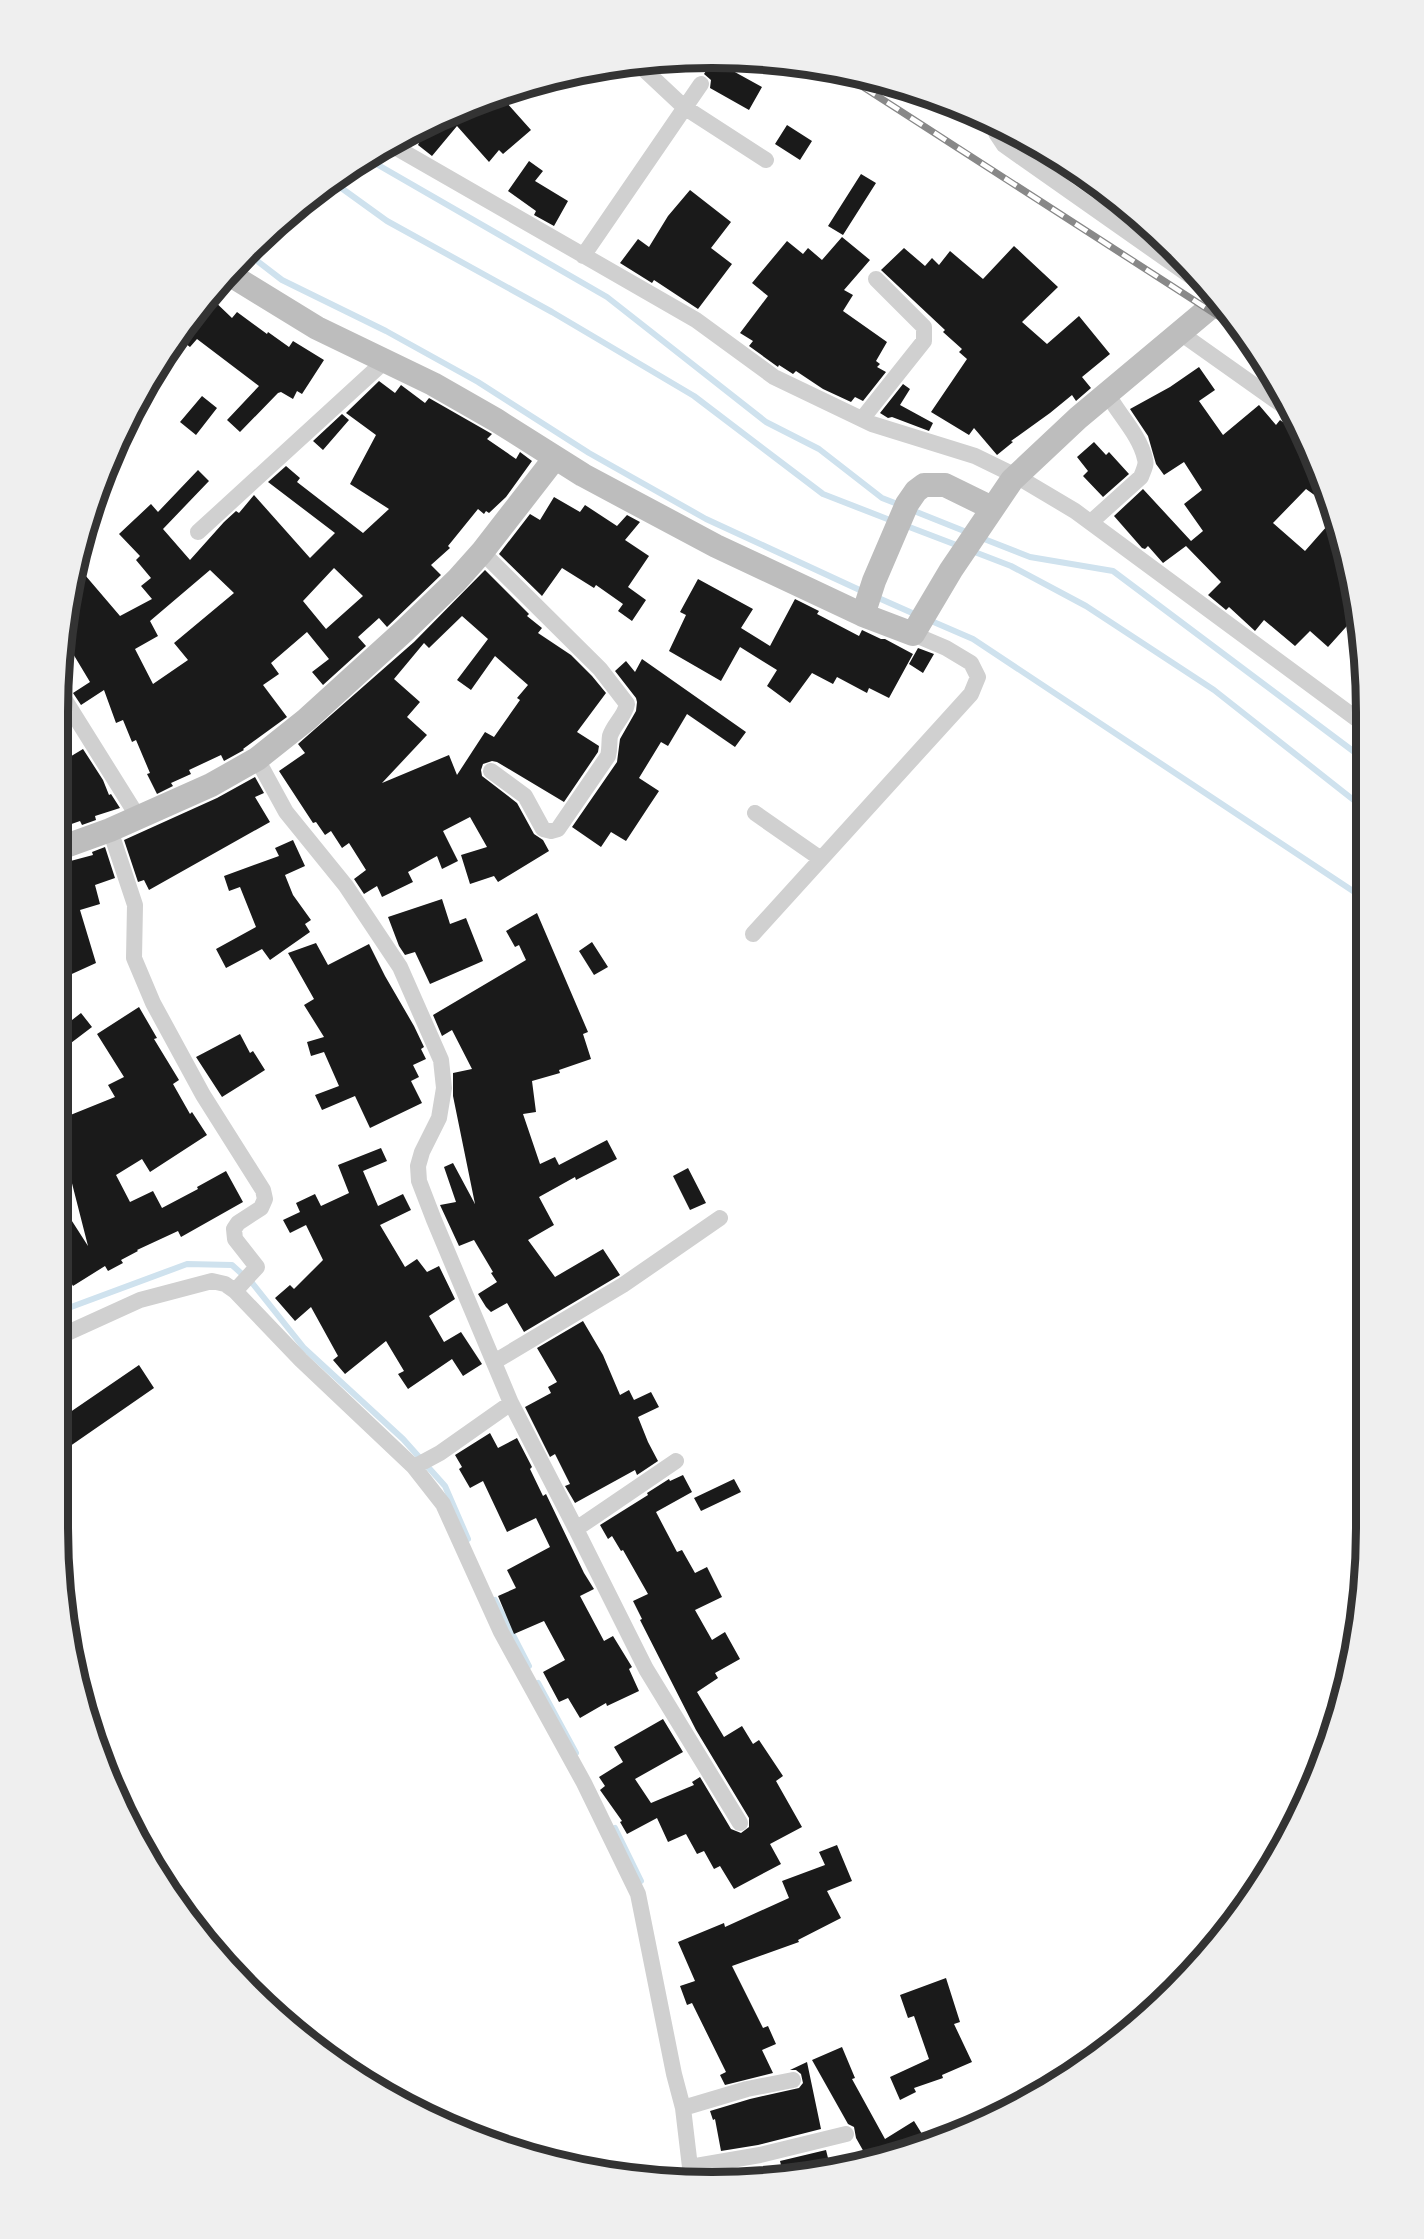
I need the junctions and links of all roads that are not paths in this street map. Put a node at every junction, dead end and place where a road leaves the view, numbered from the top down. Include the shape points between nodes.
1 (646, 71) edge
2 (700, 84) dead end
3 (684, 107) junction
4 (996, 134) edge
5 (399, 149) edge
6 (766, 160) dead end
7 (583, 256) junction
8 (1180, 269) edge
9 (235, 278) edge
10 (876, 279) dead end
11 (1212, 306) edge
12 (1179, 333) junction
13 (386, 360) junction
14 (1110, 400) junction
15 (1276, 401) edge
16 (862, 419) junction
17 (555, 458) junction
18 (1014, 478) junction
19 (992, 508) junction
20 (1091, 522) junction
21 (198, 532) dead end
22 (482, 552) junction
23 (865, 608) junction
24 (916, 628) junction
25 (68, 705) edge
26 (1356, 718) edge
27 (257, 759) junction
28 (490, 771) dead end
29 (754, 813) dead end
30 (138, 817) junction
31 (110, 830) junction
32 (68, 846) edge
33 (821, 859) junction
34 (753, 934) dead end
35 (720, 1218) dead end
36 (239, 1288) junction
37 (68, 1333) edge
38 (494, 1362) junction
39 (511, 1403) junction
40 (676, 1461) dead end
41 (418, 1465) junction
42 (576, 1529) junction
43 (740, 1823) dead end
44 (793, 2080) dead end
45 (683, 2108) junction
46 (846, 2134) dead end
47 (689, 2171) edge
48 (696, 2171) edge

1 - 3 street
2 - 3 street
3 - 6 street
3 - 7 street
4 - 8 street via 1004,145
5 - 7 street
7 - 16 street via 696,320 774,377
9 - 13 street via 317,328
10 - 16 street via 925,332 924,341
11 - 12 street
12 - 14 street
12 - 15 street
13 - 17 street via 487,415
13 - 21 street
14 - 18 street via 1077,418
14 - 20 street via 1126,420 1146,459 1145,467 1141,477
16 - 18 street via 975,456
17 - 22 street
17 - 23 street via 716,546
18 - 19 street
18 - 20 street
19 - 23 street via 945,485 924,485 916,491
19 - 24 street
20 - 26 street
22 - 27 street via 404,631
22 - 28 street via 600,669 627,704 610,737 608,756 558,829 543,829 525,796
23 - 24 street
24 - 33 street via 971,663 978,677 971,694
25 - 30 street
27 - 30 street via 211,785
27 - 38 street via 286,812 346,886 400,967 441,1060 444,1088 439,1118 422,1152 418,1166 420,1181
29 - 33 street
30 - 31 street
31 - 32 street
31 - 36 street via 135,905 135,958 146,985 203,1095 263,1190 261,1208 238,1223 234,1234 256,1264 256,1270
33 - 34 street
35 - 38 street via 623,1285
36 - 37 street via 212,1281 140,1300
36 - 41 street via 301,1360
38 - 39 street
39 - 41 street
39 - 42 street
40 - 42 street
41 - 45 street via 443,1504 501,1632 584,1783 638,1894
42 - 43 street via 646,1669
44 - 45 street
45 - 47 street
46 - 48 street

